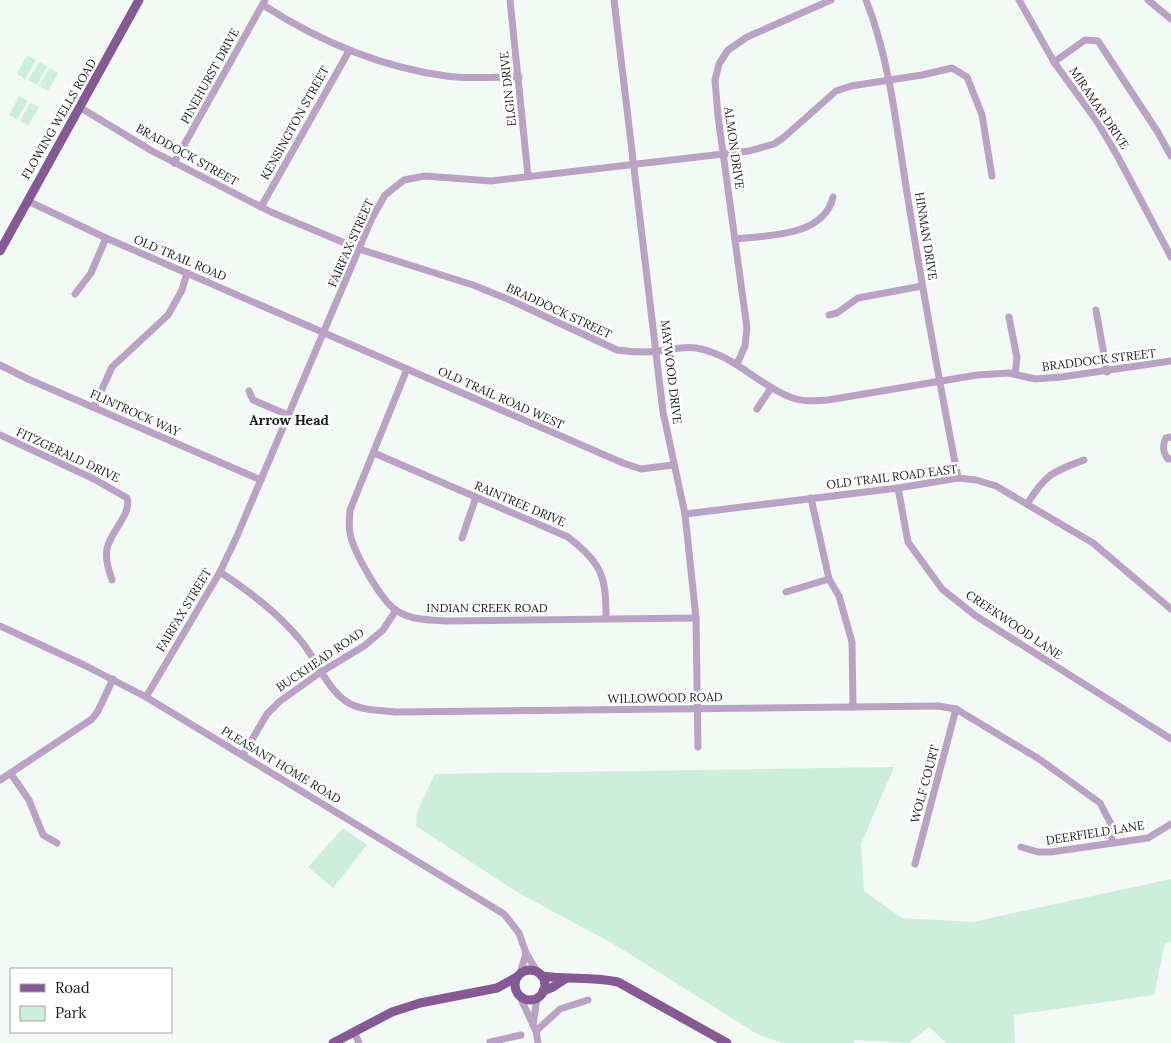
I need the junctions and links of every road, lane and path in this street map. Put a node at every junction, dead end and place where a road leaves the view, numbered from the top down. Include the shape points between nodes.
1 (139, 0) edge
2 (510, 0) edge
3 (614, 0) edge
4 (831, 0) edge
5 (866, 0) edge
6 (1019, 0) edge
7 (1148, 0) edge
8 (264, 2) edge
9 (1171, 19) edge
10 (349, 51) junction
11 (1054, 62) junction
12 (518, 77) junction
13 (888, 80) junction
14 (80, 108) junction
15 (724, 154) junction
16 (1171, 156) edge
17 (174, 163) junction
18 (632, 164) junction
19 (528, 176) junction
20 (992, 176) dead end
21 (833, 197) dead end
22 (28, 200) junction
23 (261, 207) junction
24 (106, 238) junction
25 (736, 239) junction
26 (359, 249) junction
27 (0, 251) edge
28 (1171, 257) edge
29 (187, 273) junction
30 (922, 286) junction
31 (75, 294) dead end
32 (1096, 310) dead end
33 (828, 315) dead end
34 (1009, 317) dead end
35 (324, 332) junction
36 (658, 352) junction
37 (1171, 361) edge
38 (737, 364) junction
39 (0, 365) edge
40 (407, 369) junction
41 (1107, 372) junction
42 (1015, 374) junction
43 (941, 382) junction
44 (771, 388) junction
45 (249, 391) dead end
46 (94, 407) junction
47 (757, 409) dead end
48 (288, 415) junction
49 (0, 435) edge
50 (1171, 437) edge
51 (374, 453) junction
52 (1171, 459) edge
53 (1084, 460) dead end
54 (673, 465) junction
55 (958, 478) junction
56 (261, 480) junction
57 (898, 488) junction
58 (476, 497) junction
59 (811, 498) junction
60 (1027, 504) junction
61 (685, 514) junction
62 (462, 538) dead end
63 (220, 572) junction
64 (828, 579) junction
65 (112, 580) dead end
66 (786, 592) dead end
67 (1171, 609) edge
68 (396, 610) junction
69 (696, 618) junction
70 (606, 619) junction
71 (0, 626) edge
72 (321, 672) junction
73 (113, 680) junction
74 (146, 697) junction
75 (853, 707) junction
76 (698, 709) junction
77 (956, 709) junction
78 (1171, 739) edge
79 (698, 747) dead end
80 (243, 755) junction
81 (11, 774) junction
82 (0, 780) edge
83 (1171, 824) edge
84 (1112, 841) junction
85 (57, 843) dead end
86 (1021, 847) dead end
87 (915, 864) dead end
88 (526, 952) junction
89 (518, 975) junction
90 (540, 975) junction
91 (565, 978) junction
92 (497, 988) junction
93 (544, 991) junction
94 (519, 995) junction
95 (537, 998) junction
96 (588, 1000) dead end
97 (535, 1028) junction
98 (354, 1032) junction
99 (521, 1035) dead end
100 (333, 1043) edge
101 (359, 1043) edge
102 (489, 1043) edge
103 (538, 1043) edge
104 (727, 1043) edge

1 - 14 main road, FLOWING WELLS ROAD
2 - 12 street, ELGIN DRIVE
3 - 18 street, MAYWOOD DRIVE
4 - 15 street, ALMON DRIVE via 747,37 724,56 715,87
5 - 13 street, HINMAN DRIVE via 879,31
6 - 11 street, MIRAMAR DRIVE
7 - 9 street
8 - 10 street via 290,22
8 - 17 street, PINEHURST DRIVE
10 - 12 street via 400,67 448,76
10 - 23 street, KENSINGTON STREET
11 - 16 street via 1085,40 1098,41
11 - 28 street, MIRAMAR DRIVE via 1118,156
12 - 19 street, ELGIN DRIVE
13 - 15 street, FAIRFAX STREET via 836,92 774,144
13 - 20 street, FAIRFAX STREET via 952,68 967,77 982,115
13 - 30 street, HINMAN DRIVE
14 - 17 street, BRADDOCK STREET
14 - 22 main road, FLOWING WELLS ROAD
15 - 18 street, FAIRFAX STREET
15 - 25 street, ALMON DRIVE
17 - 23 street, BRADDOCK STREET
18 - 19 street, FAIRFAX STREET
18 - 36 street, MAYWOOD DRIVE
19 - 26 street, FAIRFAX STREET via 492,181 425,176 404,180 385,195
21 - 25 street via 830,209 812,224 792,231
22 - 24 street, OLD TRAIL ROAD
22 - 27 main road, FLOWING WELLS ROAD
23 - 26 street, BRADDOCK STREET
24 - 29 street, OLD TRAIL ROAD
24 - 31 street via 91,273
25 - 38 street, ALMON DRIVE via 747,328 745,346
26 - 35 street, FAIRFAX STREET
26 - 36 street, BRADDOCK STREET via 473,286 617,350
29 - 35 street, OLD TRAIL ROAD
29 - 46 street via 168,315 112,367
30 - 33 street via 864,296 838,313
30 - 43 street, HINMAN DRIVE
32 - 41 street
34 - 42 street via 1017,358
35 - 40 street, OLD TRAIL ROAD WEST
35 - 48 street, FAIRFAX STREET
36 - 38 street, BRADDOCK STREET via 695,348
36 - 54 street, MAYWOOD DRIVE via 663,412
37 - 41 street, BRADDOCK STREET
38 - 44 street, BRADDOCK STREET
39 - 46 street, FLINTROCK WAY
40 - 51 street
40 - 54 street, OLD TRAIL ROAD WEST via 624,463 641,469
41 - 42 street, BRADDOCK STREET via 1035,379
42 - 43 street, BRADDOCK STREET via 977,375
43 - 44 street, BRADDOCK STREET via 810,401 792,398
43 - 55 street, HINMAN DRIVE
44 - 47 street
45 - 48 street via 253,400
46 - 56 street, FLINTROCK WAY
48 - 56 street, FAIRFAX STREET
49 - 65 street, FITZGERALD DRIVE via 94,478 127,498 128,506 107,550
50 - 52 street via 1163,443 1164,454
51 - 58 street, RAINTREE DRIVE
51 - 68 street via 350,510 349,531 355,550
53 - 60 street via 1056,470 1041,481
54 - 61 street, MAYWOOD DRIVE
55 - 57 street, OLD TRAIL ROAD EAST
55 - 60 street, OLD TRAIL ROAD EAST via 996,486
56 - 63 street, FAIRFAX STREET
57 - 59 street, OLD TRAIL ROAD EAST
57 - 78 street, CREEKWOOD LANE via 908,542 942,589 976,616
58 - 62 street
58 - 70 street, RAINTREE DRIVE via 568,537 590,554 602,573
59 - 61 street, OLD TRAIL ROAD EAST
59 - 64 street
60 - 67 street, OLD TRAIL ROAD EAST via 1093,542
61 - 69 street, MAYWOOD DRIVE
63 - 72 street, WILLOWOOD ROAD via 279,616 303,643
63 - 74 street, FAIRFAX STREET
64 - 66 street
64 - 75 street via 839,596 852,642
68 - 70 street, INDIAN CREEK ROAD via 415,618 450,621
68 - 72 street, BUCKHEAD ROAD via 383,630 364,646
69 - 70 street, INDIAN CREEK ROAD
69 - 76 street, MAYWOOD DRIVE
71 - 73 street, PLEASANT HOME ROAD
72 - 76 street, WILLOWOOD ROAD via 347,702 362,708 396,712
72 - 80 street, BUCKHEAD ROAD via 267,714
73 - 74 street, PLEASANT HOME ROAD
73 - 81 street via 92,718
74 - 80 street, PLEASANT HOME ROAD
75 - 76 street, WILLOWOOD ROAD
75 - 77 street, WILLOWOOD ROAD via 938,706
76 - 79 street, MAYWOOD DRIVE
77 - 84 street, WILLOWOOD ROAD via 1039,759 1100,803 1111,824
77 - 87 street, WOLF COURT
80 - 88 street, PLEASANT HOME ROAD via 504,914 519,932
81 - 82 street
81 - 85 street via 29,800 43,834
83 - 84 street, DEERFIELD LANE via 1148,838
84 - 86 street, DEERFIELD LANE via 1038,852
88 - 89 street
88 - 90 street, PLEASANT HOME ROAD
89 - 90 main road via 528,970
89 - 92 main road
89 - 94 main road via 515,987
90 - 91 main road
90 - 93 main road
91 - 93 main road
91 - 104 main road via 601,978 618,982
92 - 94 main road
92 - 98 main road via 406,1007
93 - 95 main road
94 - 95 main road via 527,1000
94 - 97 street
95 - 97 street
96 - 97 street via 560,1009
97 - 103 street
98 - 100 main road
98 - 101 street
99 - 102 street

